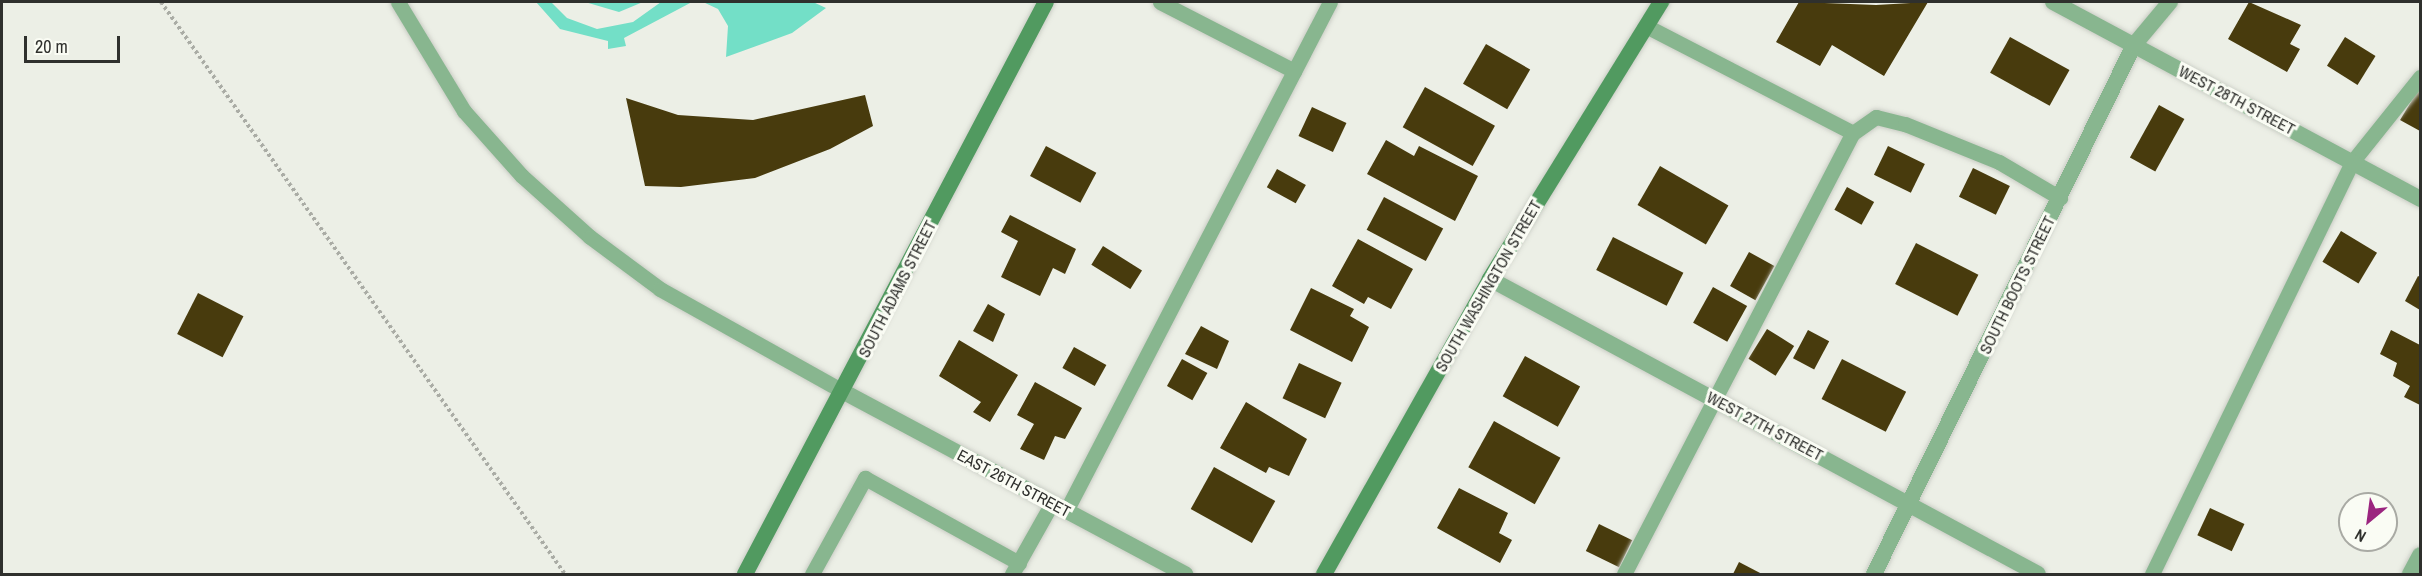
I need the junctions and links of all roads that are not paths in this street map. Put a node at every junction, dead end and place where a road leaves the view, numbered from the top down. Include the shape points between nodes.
1 (398, 2) edge
2 (1046, 2) edge
3 (1160, 2) edge
4 (1330, 2) edge
5 (1661, 2) edge
6 (2053, 2) edge
7 (2170, 2) edge
8 (1646, 26) junction
9 (2134, 45) junction
10 (1294, 71) junction
11 (2421, 77) edge
12 (1853, 133) junction
13 (2352, 162) junction
14 (2060, 198) junction
15 (2421, 199) edge
16 (1490, 279) junction
17 (844, 392) junction
18 (1714, 399) junction
19 (1911, 504) junction
20 (1059, 507) junction
21 (2421, 555) edge
22 (1015, 569) edge
23 (745, 574) edge
24 (812, 574) edge
25 (1185, 574) edge
26 (1324, 574) edge
27 (1624, 574) edge
28 (1874, 574) edge
29 (2038, 574) edge
30 (2152, 574) edge
31 (2410, 574) edge

1 - 17 lane via 464,111 522,176 590,237 660,289
2 - 17 main road, SOUTH ADAMS STREET
3 - 10 lane
4 - 10 lane
5 - 8 main road, SOUTH WASHINGTON STREET
6 - 9 street, WEST 28TH STREET
7 - 9 street, SOUTH BOOTS STREET
8 - 12 lane
8 - 16 main road, SOUTH WASHINGTON STREET
9 - 13 street, WEST 28TH STREET
9 - 14 street, SOUTH BOOTS STREET
10 - 20 lane
11 - 13 lane
12 - 14 lane via 1876,117 1905,124 1999,162
12 - 18 lane
13 - 15 street, WEST 28TH STREET
13 - 30 lane
14 - 19 street, SOUTH BOOTS STREET
16 - 18 street, WEST 27TH STREET
16 - 26 main road, SOUTH WASHINGTON STREET
17 - 20 street, EAST 26TH STREET
17 - 23 main road, SOUTH ADAMS STREET
18 - 19 street, WEST 27TH STREET
18 - 27 lane
19 - 28 street, SOUTH BOOTS STREET
19 - 29 street, WEST 27TH STREET
20 - 22 lane
20 - 25 street, EAST 26TH STREET
21 - 31 street
22 - 24 lane via 865,478

